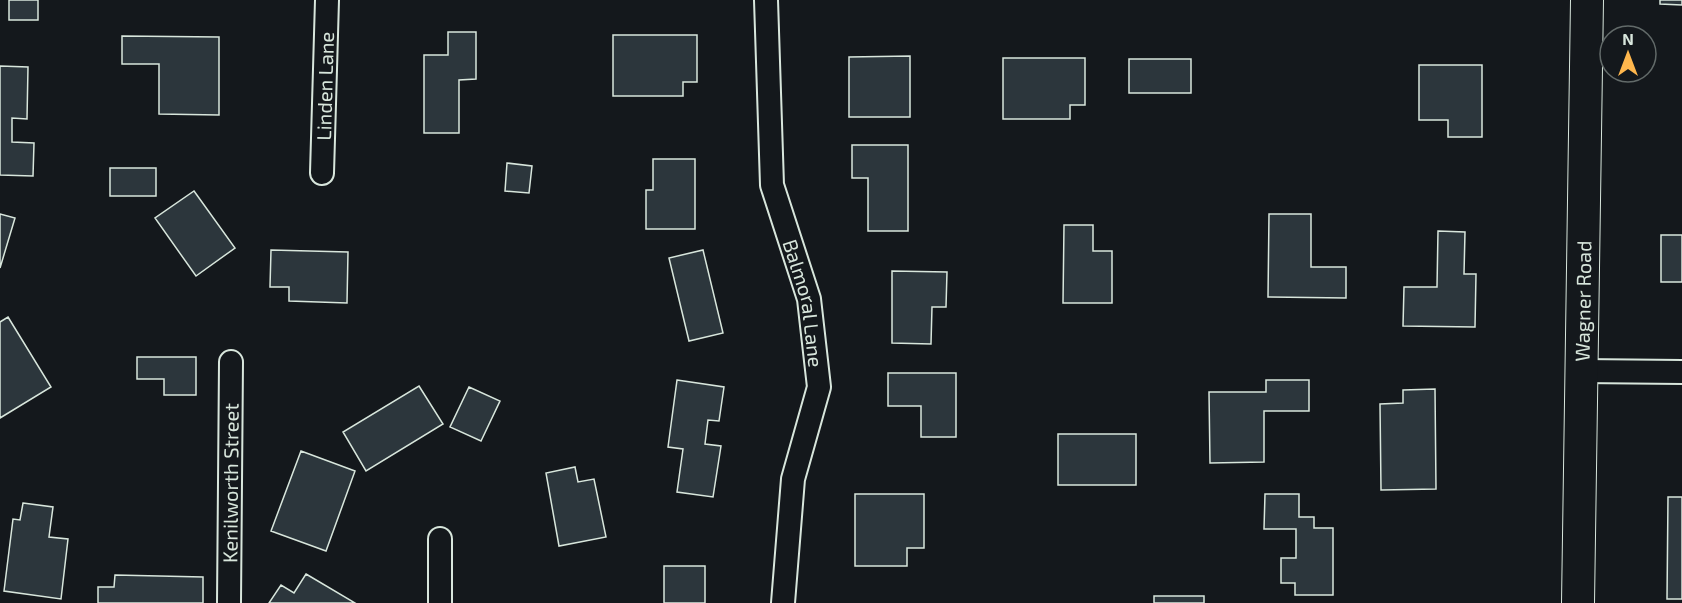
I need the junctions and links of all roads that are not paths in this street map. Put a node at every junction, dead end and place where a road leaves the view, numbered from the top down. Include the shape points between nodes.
1 (327, 0) edge
2 (766, 0) edge
3 (1587, 0) edge
4 (322, 173) dead end
5 (231, 362) dead end
6 (1581, 371) junction
7 (1682, 372) edge
8 (441, 539) dead end
9 (230, 603) edge
10 (441, 603) edge
11 (783, 603) edge
12 (1578, 603) edge

1 - 4 street, Linden Lane
2 - 11 street, Balmoral Lane via 772,185 809,299 819,387 793,479
3 - 6 street, Wagner Road
5 - 9 street, Kenilworth Street
6 - 7 street
6 - 12 street, Wagner Road
8 - 10 street

